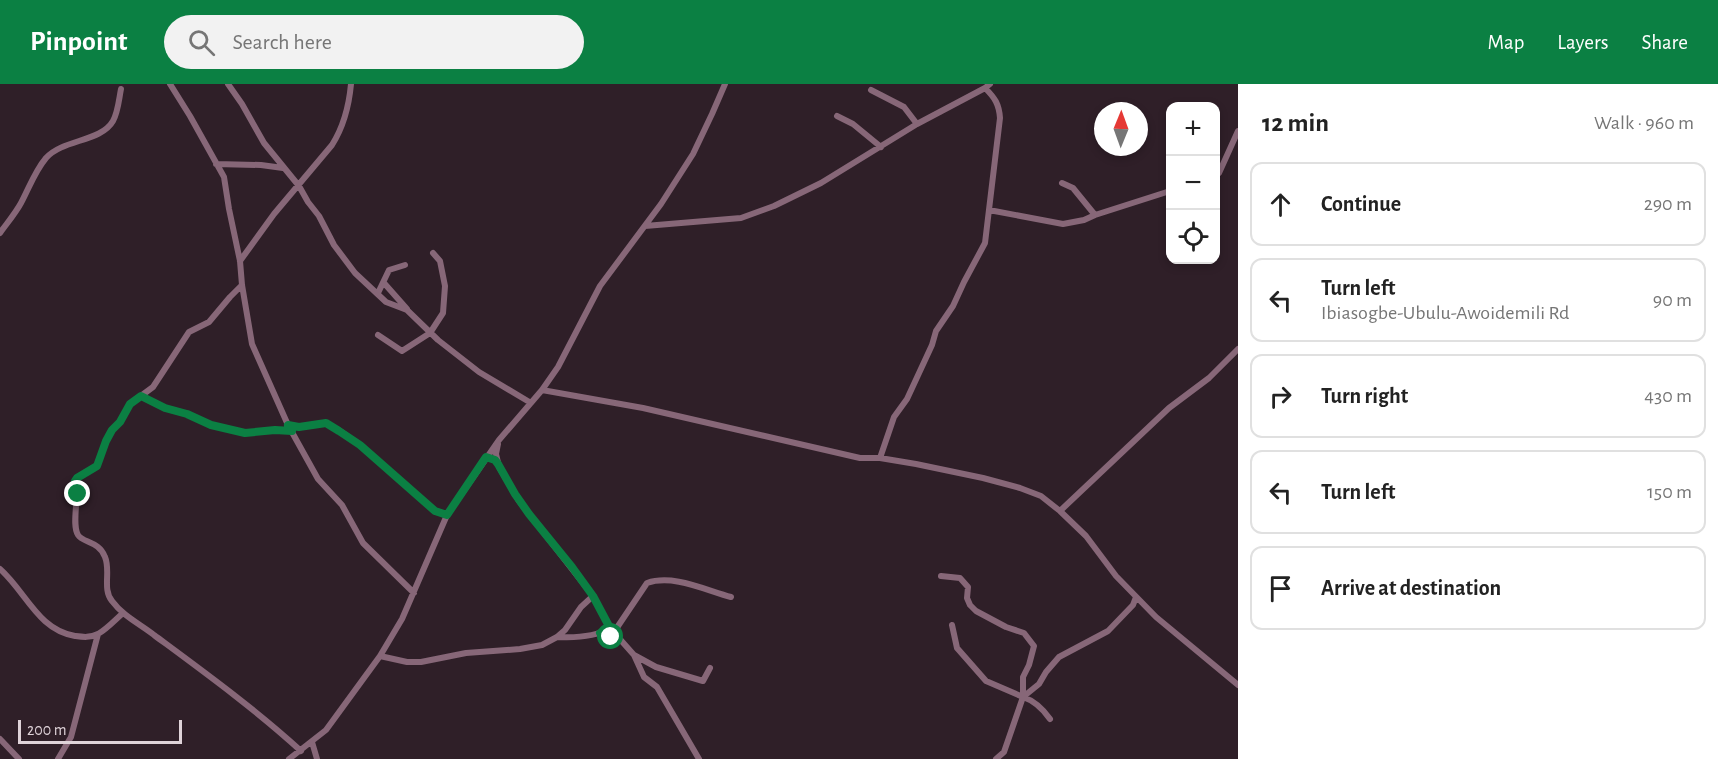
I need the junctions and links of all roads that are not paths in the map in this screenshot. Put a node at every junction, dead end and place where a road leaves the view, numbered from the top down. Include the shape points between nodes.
1 (170, 84) edge
2 (228, 84) edge
3 (351, 84) edge
4 (724, 84) edge
5 (988, 86) edge
6 (121, 89) dead end
7 (871, 90) dead end
8 (837, 116) dead end
9 (917, 124) junction
10 (1238, 131) edge
11 (881, 147) junction
12 (216, 164) junction
13 (284, 168) junction
14 (1220, 170) edge
15 (1062, 183) dead end
16 (299, 186) junction
17 (1166, 192) edge
18 (989, 210) junction
19 (1095, 215) junction
20 (645, 226) junction
21 (0, 233) edge
22 (433, 253) dead end
23 (240, 261) junction
24 (405, 265) dead end
25 (384, 283) junction
26 (242, 285) junction
27 (378, 293) junction
28 (407, 310) junction
29 (430, 333) junction
30 (378, 335) dead end
31 (1238, 349) edge
32 (542, 390) junction
33 (141, 396) junction
34 (531, 403) junction
35 (290, 428) junction
36 (499, 440) junction
37 (486, 457) junction
38 (880, 458) junction
39 (498, 464) junction
40 (1060, 511) junction
41 (447, 515) junction
42 (0, 569) edge
43 (941, 576) dead end
44 (414, 593) junction
45 (593, 596) junction
46 (730, 597) dead end
47 (1136, 597) junction
48 (123, 613) junction
49 (952, 625) dead end
50 (612, 630) junction
51 (600, 633) junction
52 (98, 634) junction
53 (557, 637) junction
54 (621, 639) junction
55 (634, 655) junction
56 (380, 656) junction
57 (711, 668) dead end
58 (1238, 685) edge
59 (1023, 697) junction
60 (1050, 719) dead end
61 (0, 740) edge
62 (312, 742) junction
63 (301, 751) junction
64 (18, 759) edge
65 (58, 759) edge
66 (289, 759) edge
67 (317, 759) edge
68 (699, 759) edge
69 (996, 759) edge

1 - 12 street
2 - 13 street
3 - 16 street via 339,134
4 - 20 street via 693,154
5 - 9 street
5 - 18 street via 1000,118
6 - 21 street via 111,123 103,131 63,146 46,158
7 - 9 street via 904,107
8 - 11 street via 854,124
9 - 11 street
10 - 14 street
11 - 20 street via 821,183 741,218
12 - 13 street
12 - 23 street via 224,177
13 - 16 street
15 - 19 street via 1073,188
16 - 23 street
16 - 27 street via 334,245 355,273
17 - 19 street
18 - 19 street via 1063,224
18 - 38 street via 985,243 936,331 907,399 894,417
20 - 32 street via 600,286 558,368
22 - 29 street via 440,261 445,285 443,313
23 - 26 street
24 - 25 street via 389,270
25 - 27 street
25 - 28 street
26 - 33 street via 209,322 189,332 153,387
26 - 35 street via 252,344
27 - 28 street via 386,302
28 - 29 street
29 - 30 street via 402,351
29 - 34 street via 479,372
31 - 40 street
32 - 34 street
32 - 38 street via 643,408 860,458
33 - 35 street via 211,425 245,433
33 - 48 street via 130,404 112,430 97,466 75,481 76,532 102,551 107,565 108,594
34 - 36 street
35 - 41 street via 326,423 360,445 435,511
35 - 44 street via 318,479 342,505 363,543
36 - 37 street
36 - 39 street
37 - 39 street
37 - 41 street
38 - 40 street via 1007,484 1041,496
39 - 45 street via 524,508
40 - 47 street
41 - 44 street
42 - 52 street via 56,630 86,638
43 - 59 street via 960,578 968,587 967,598 976,611 1024,633 1034,646 1023,677
44 - 56 street
45 - 50 street
45 - 53 street
46 - 50 street via 656,580 647,583
47 - 58 street
47 - 59 street via 1108,630 1059,657 1039,684
48 - 52 street
48 - 63 street
49 - 59 street via 957,648 987,681
50 - 51 street
50 - 54 street
51 - 53 street
51 - 54 street
52 - 65 street via 71,737
53 - 56 street via 542,645 421,662
54 - 55 street
55 - 57 street via 656,667 703,681
55 - 68 street via 644,677 657,687
56 - 62 street via 326,730
59 - 60 street via 1032,700
59 - 69 street via 1004,752
61 - 64 street
62 - 63 street
62 - 67 street
63 - 66 street

